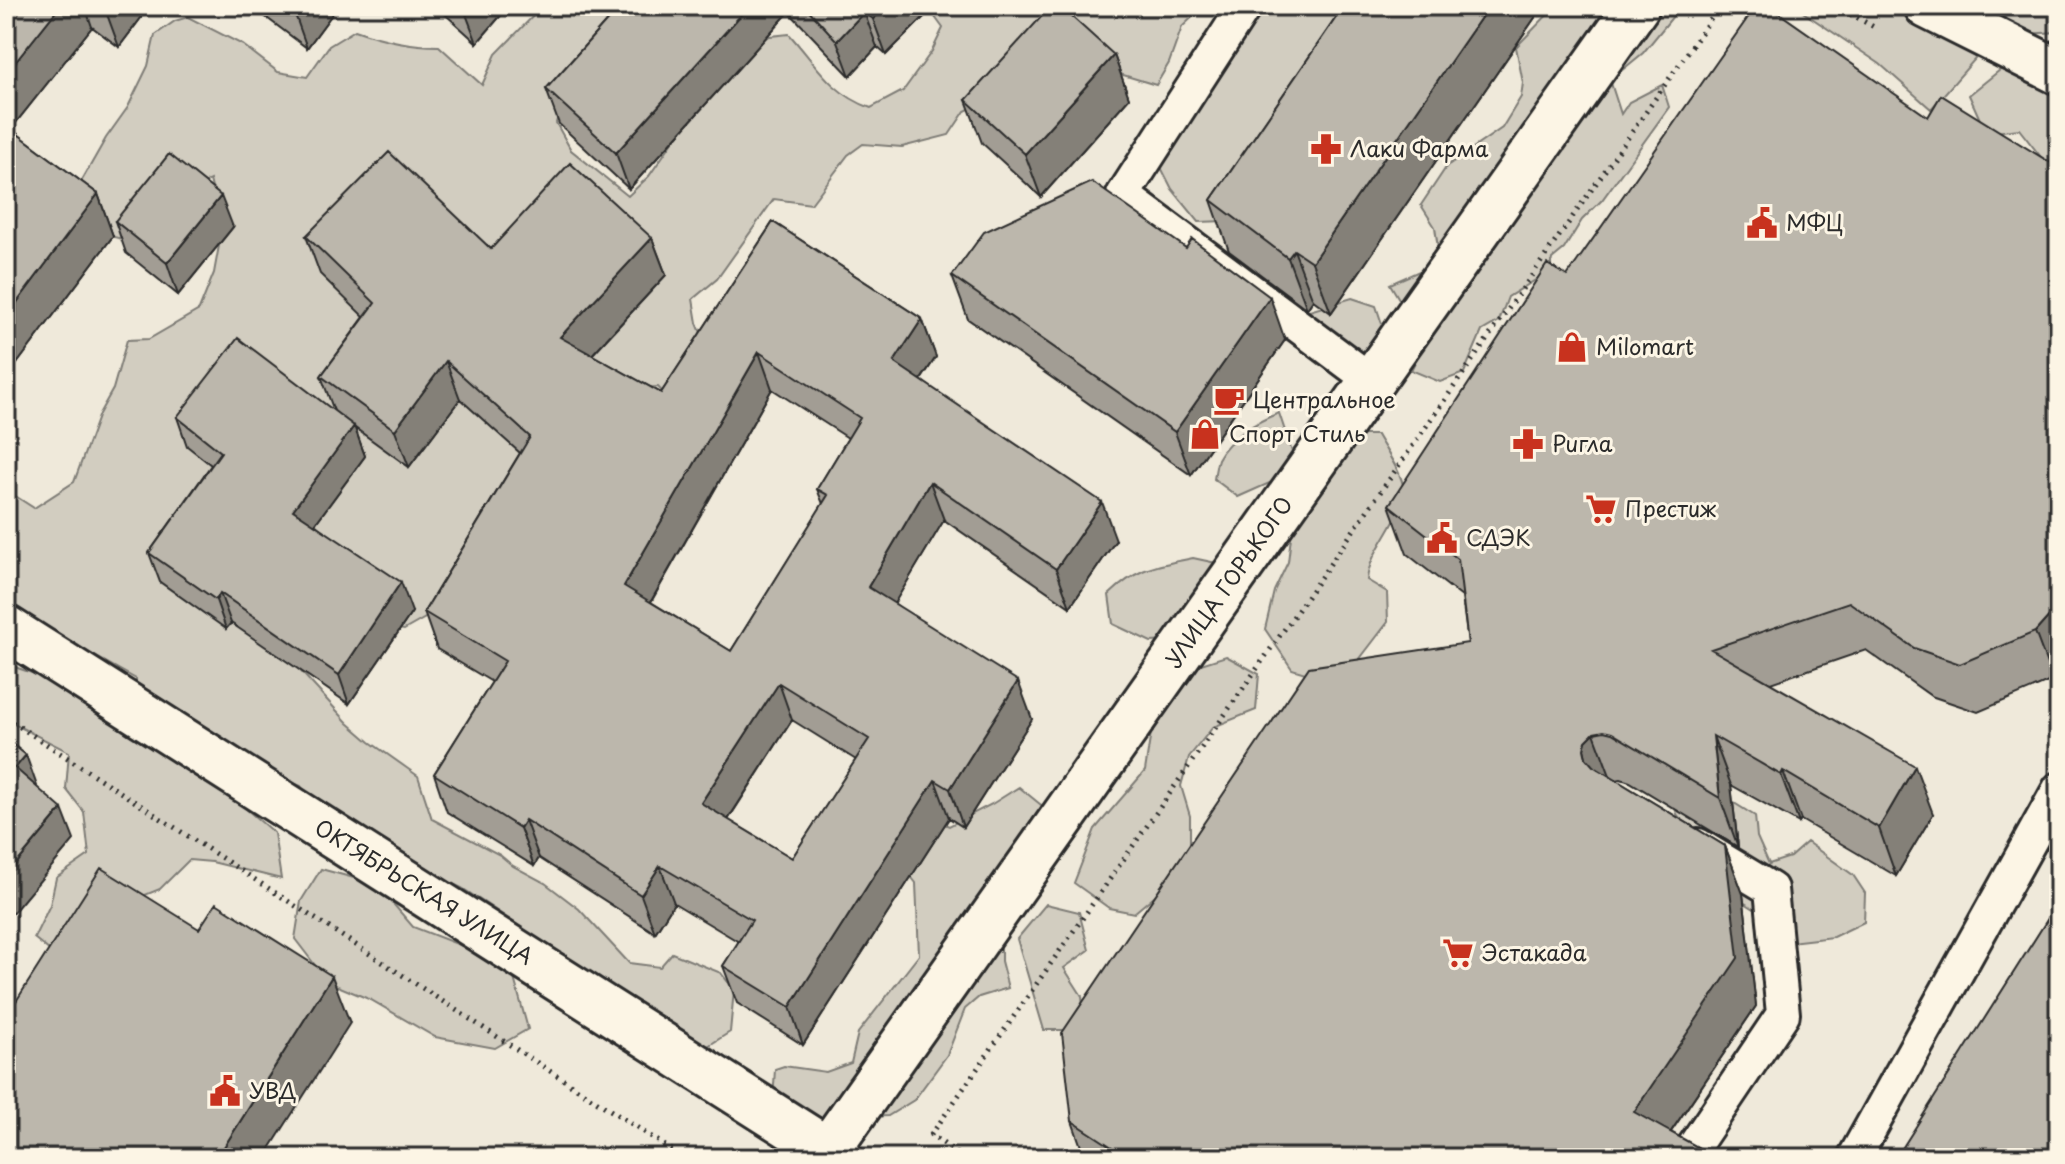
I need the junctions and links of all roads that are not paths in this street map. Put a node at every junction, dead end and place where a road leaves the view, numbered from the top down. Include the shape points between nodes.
1 (1245, 6) edge
2 (1637, 6) edge
3 (1927, 6) edge
4 (2059, 72) edge
5 (1372, 381) junction
6 (6, 628) edge
7 (2059, 789) edge
8 (1670, 828) edge
9 (830, 1155) edge
10 (1686, 1158) edge
11 (1854, 1158) edge

1 - 5 lane via 1123,195
2 - 5 street, УЛИЦА ГОРЬКОГО
3 - 4 street
5 - 9 street, УЛИЦА ГОРЬКОГО
6 - 9 street, ОКТЯБРЬСКАЯ УЛИЦА
7 - 11 lane
8 - 10 lane via 1771,889 1783,1014

